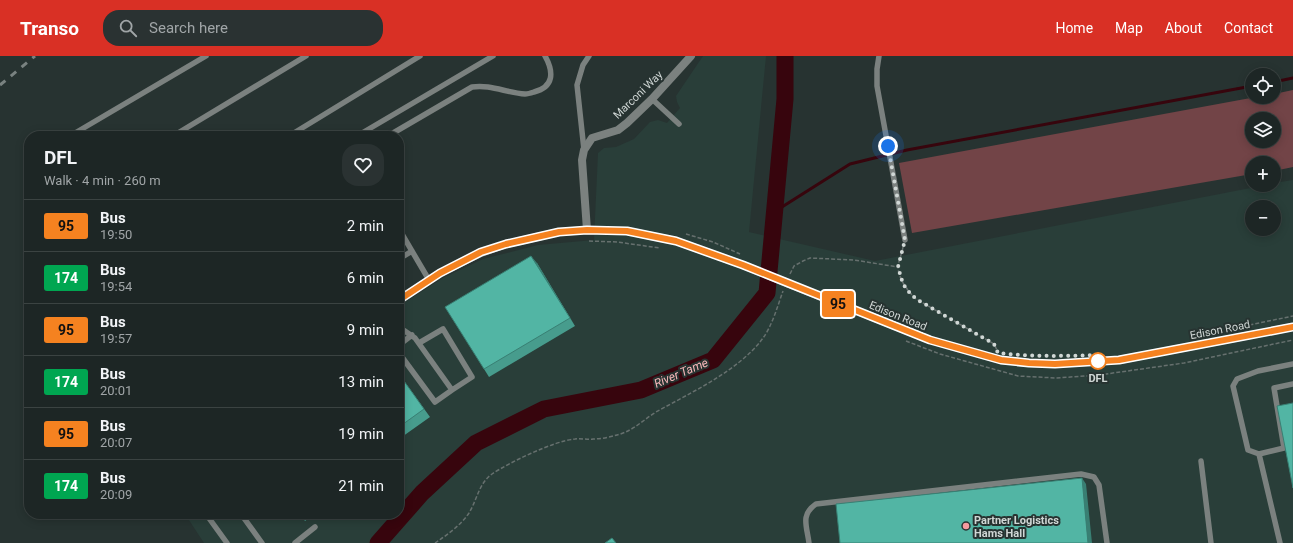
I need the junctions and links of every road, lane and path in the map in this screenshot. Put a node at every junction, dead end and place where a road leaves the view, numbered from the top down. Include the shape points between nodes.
1 (206, 56) edge
2 (306, 56) edge
3 (420, 56) edge
4 (493, 56) edge
5 (545, 56) edge
6 (589, 56) edge
7 (691, 56) edge
8 (879, 56) edge
9 (652, 99) junction
10 (679, 124) dead end
11 (78, 131) edge
12 (181, 131) edge
13 (298, 131) edge
14 (366, 131) edge
15 (397, 131) edge
16 (584, 150) junction
17 (587, 230) junction
18 (404, 237) edge
19 (905, 240) joint
20 (589, 241) dead end
21 (664, 248) dead end
22 (412, 251) junction
23 (404, 256) edge
24 (898, 267) junction
25 (429, 280) junction
26 (789, 281) junction
27 (783, 291) dead end
28 (404, 297) edge
29 (1293, 316) edge
30 (1293, 327) edge
31 (404, 330) edge
32 (1215, 332) dead end
33 (412, 336) junction
34 (900, 339) dead end
35 (1293, 340) edge
36 (404, 342) edge
37 (419, 343) junction
38 (998, 353) dead end
39 (404, 360) edge
40 (1293, 364) edge
41 (1293, 384) edge
42 (452, 390) junction
43 (1259, 454) junction
44 (1201, 461) dead end
45 (210, 519) edge
46 (245, 519) edge
47 (315, 527) dead end
48 (227, 543) edge
49 (262, 543) edge
50 (295, 543) edge
51 (435, 543) edge
52 (809, 543) edge
53 (1107, 543) edge
54 (1211, 543) edge
55 (1280, 543) edge

1 - 11 lane
2 - 12 lane
3 - 13 lane
4 - 14 lane
5 - 15 lane via 551,77 549,84 541,90 526,94 480,86 472,87
6 - 16 lane via 582,65 577,85
7 - 9 street, Marconi Way
8 - 19 lane via 876,86
9 - 10 lane
9 - 16 street, Marconi Way via 618,130 592,138
16 - 17 street via 582,160
17 - 25 street, Edison Road via 559,232 506,244 481,252
17 - 26 street, Edison Road, bridge via 627,231 676,241
18 - 22 lane
19 - 24 path
20 - 21 path
22 - 23 lane
22 - 25 lane
24 - 26 path via 854,260 810,258 794,266
24 - 38 path via 903,284 916,299 994,344
25 - 28 street, Edison Road
26 - 30 street, Edison Road via 930,340 1001,360 1029,363 1119,360
27 - 51 path via 763,338 729,369 632,430 593,440 564,440 525,456 492,474 484,480 469,513 460,524
29 - 32 path
31 - 33 lane
33 - 36 lane
33 - 37 lane
34 - 35 path via 940,354 1018,376 1056,378 1184,364
37 - 42 lane
37 - 42 lane via 443,329 472,377
39 - 42 lane via 435,402
40 - 43 lane via 1258,371 1237,379 1233,386 1248,450
41 - 43 lane via 1274,388 1284,448
43 - 55 lane
44 - 54 lane
45 - 48 lane
46 - 49 lane
47 - 50 lane
52 - 53 lane via 807,513 816,504 1081,474 1094,477 1100,485

